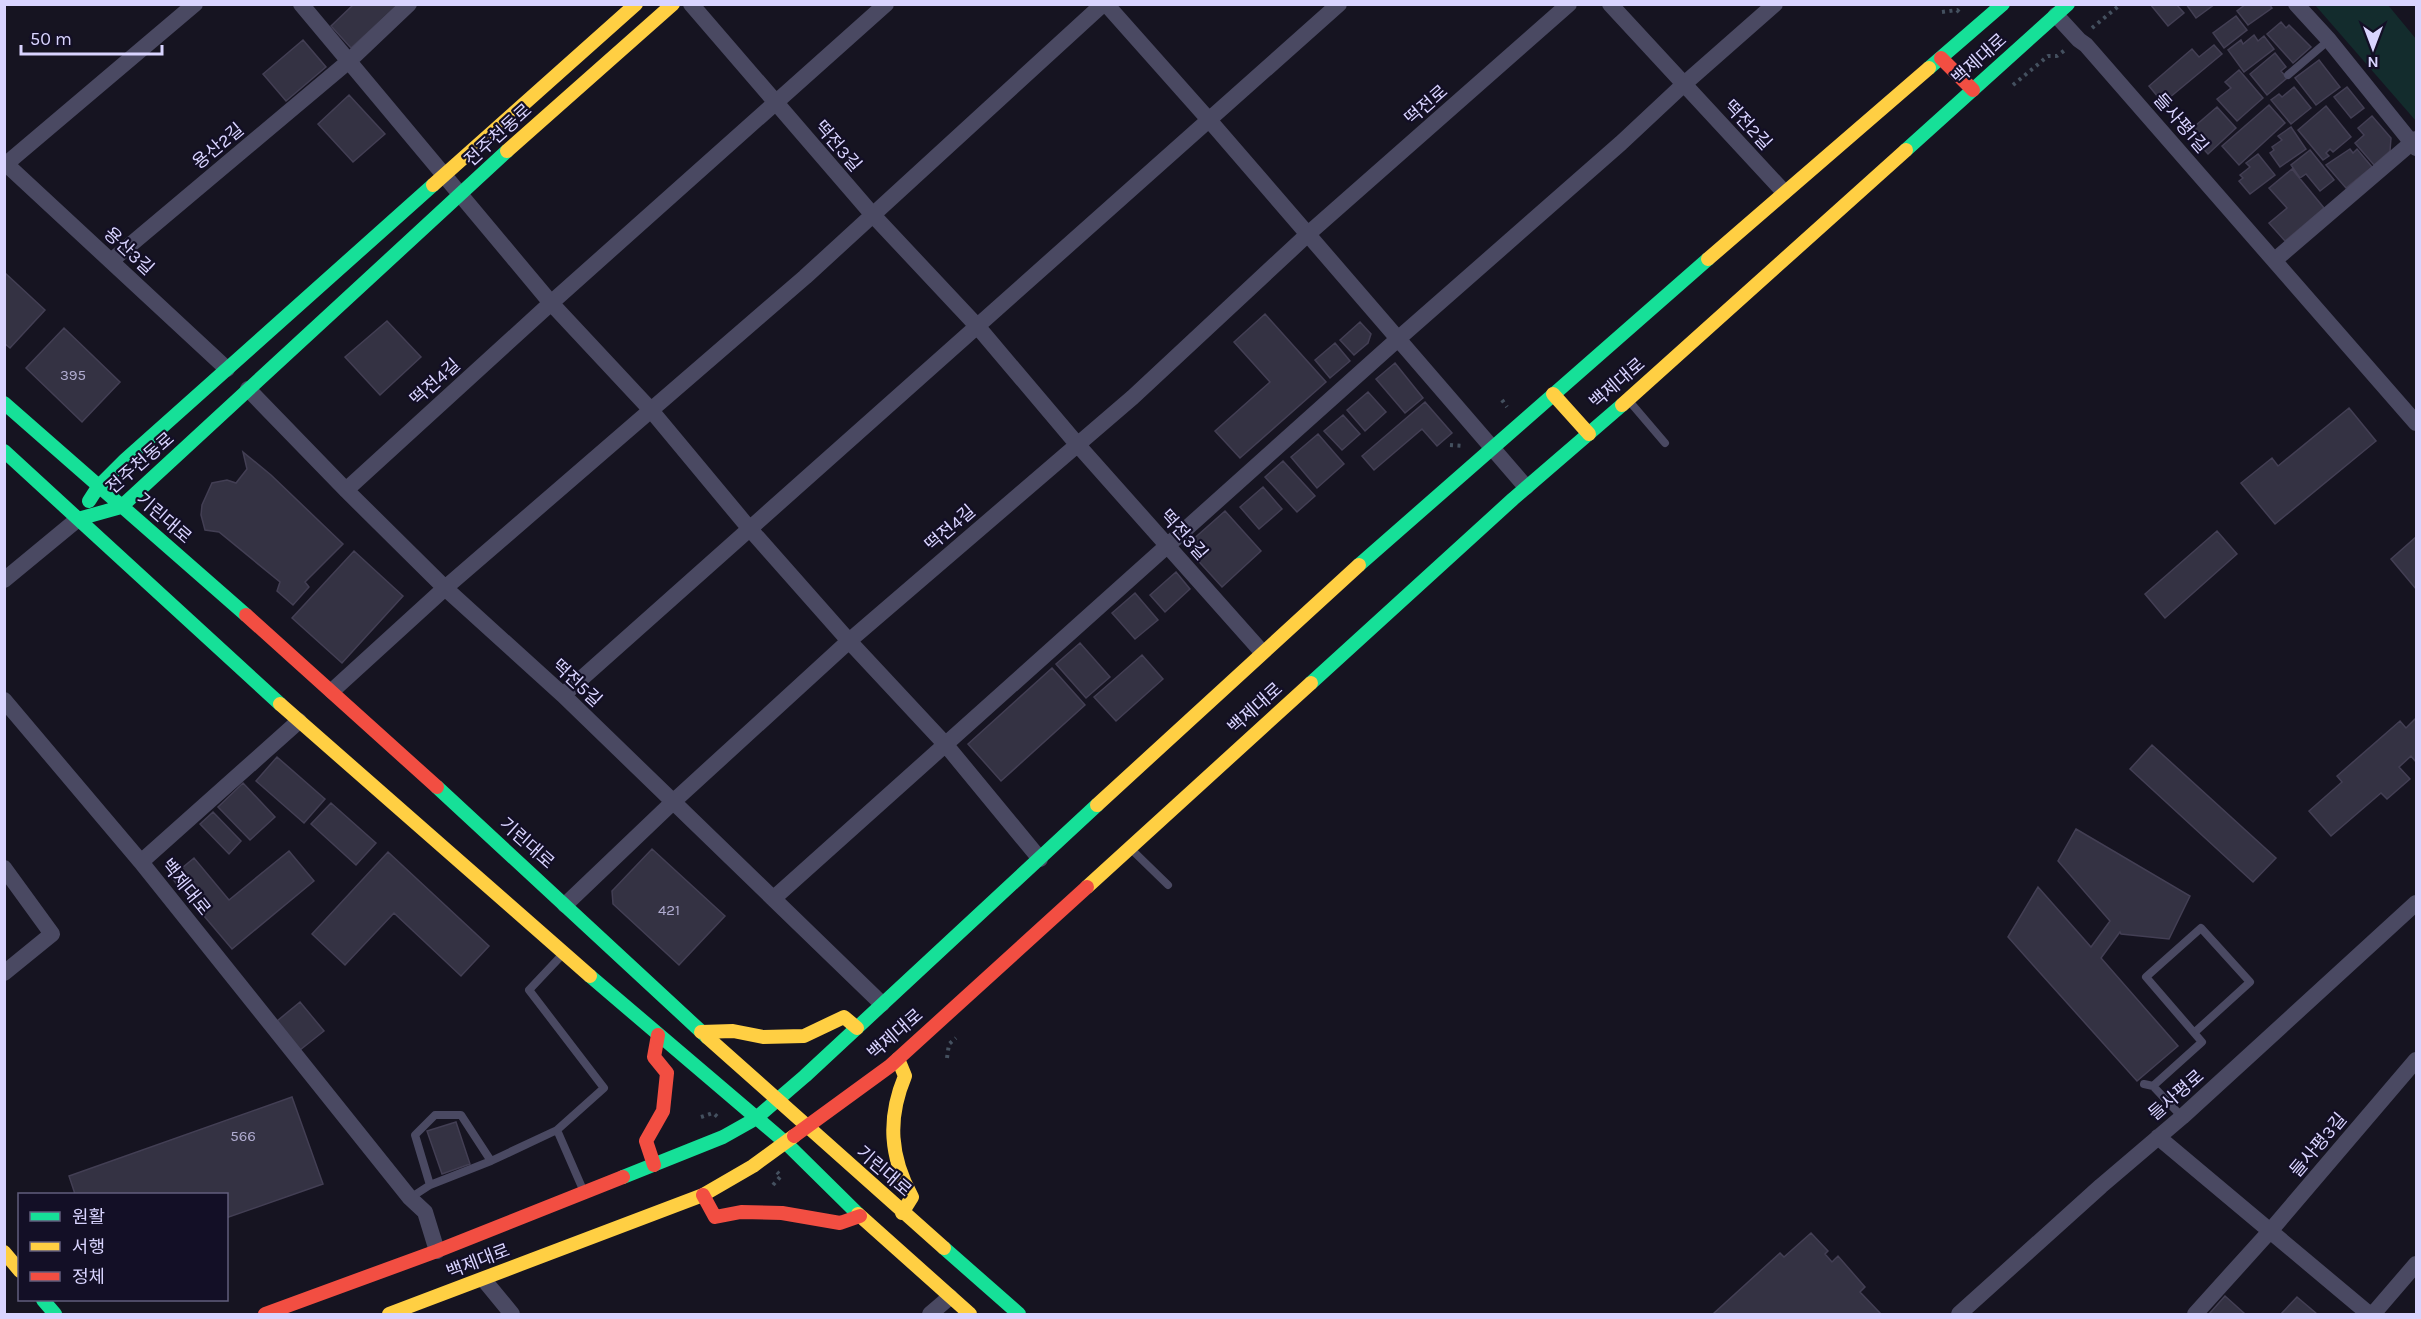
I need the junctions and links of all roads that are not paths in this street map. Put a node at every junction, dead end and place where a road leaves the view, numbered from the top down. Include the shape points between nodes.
1 (195, 4) edge
2 (301, 4) edge
3 (409, 4) edge
4 (636, 4) edge
5 (673, 4) edge
6 (690, 4) edge
7 (886, 4) edge
8 (1105, 4) edge
9 (1339, 4) edge
10 (1569, 4) edge
11 (1610, 4) edge
12 (2003, 4) edge
13 (2296, 4) edge
14 (1772, 7) edge
15 (2062, 10) edge
16 (2329, 40) junction
17 (1941, 58) junction
18 (350, 61) junction
19 (2288, 75) dead end
20 (1683, 85) junction
21 (1973, 90) junction
22 (776, 105) junction
23 (1210, 121) junction
24 (2415, 144) edge
25 (5, 163) edge
26 (443, 177) junction
27 (1784, 192) junction
28 (458, 194) junction
29 (872, 214) junction
30 (1308, 234) junction
31 (2276, 260) junction
32 (111, 261) junction
33 (551, 303) junction
34 (978, 327) junction
35 (1399, 338) junction
36 (227, 369) junction
37 (248, 389) junction
38 (1553, 394) junction
39 (1628, 400) junction
40 (4, 404) edge
41 (650, 409) junction
42 (2416, 423) edge
43 (1589, 434) junction
44 (1665, 443) dead end
45 (1077, 444) junction
46 (1492, 447) junction
47 (4, 451) edge
48 (98, 487) junction
49 (1526, 487) junction
50 (346, 490) junction
51 (121, 507) junction
52 (78, 519) junction
53 (749, 528) junction
54 (1167, 545) junction
55 (4, 580) edge
56 (445, 588) junction
57 (849, 641) junction
58 (1262, 652) junction
59 (332, 691) junction
60 (563, 695) junction
61 (4, 700) edge
62 (299, 721) junction
63 (946, 745) junction
64 (674, 801) junction
65 (1131, 848) junction
66 (1040, 859) junction
67 (141, 861) junction
68 (4, 868) edge
69 (1168, 885) dead end
70 (774, 898) junction
71 (2416, 903) edge
72 (565, 904) junction
73 (564, 953) junction
74 (4, 973) edge
75 (882, 1004) junction
76 (857, 1028) junction
77 (701, 1032) junction
78 (2195, 1032) junction
79 (658, 1035) junction
80 (898, 1059) junction
81 (2416, 1060) edge
82 (776, 1101) junction
83 (2182, 1117) junction
84 (755, 1119) junction
85 (806, 1129) junction
86 (557, 1130) junction
87 (2158, 1137) junction
88 (786, 1143) junction
89 (491, 1161) junction
90 (654, 1165) junction
91 (430, 1185) junction
92 (585, 1192) junction
93 (703, 1195) junction
94 (410, 1198) junction
95 (902, 1214) junction
96 (860, 1216) junction
97 (2271, 1230) junction
98 (437, 1251) junction
99 (4, 1252) edge
100 (2416, 1264) edge
101 (18, 1269) edge
102 (484, 1280) junction
103 (950, 1297) junction
104 (45, 1301) edge
105 (55, 1314) edge
106 (265, 1314) edge
107 (389, 1314) edge
108 (512, 1314) edge
109 (930, 1314) edge
110 (970, 1314) edge
111 (1019, 1314) edge
112 (1959, 1314) edge
113 (2195, 1314) edge
114 (2369, 1314) edge
115 (2373, 1314) edge

1 - 25 street
2 - 18 street
3 - 18 street, 용산2길
4 - 26 street, 전주천동로
5 - 28 street, 전주천동로
6 - 22 street, 떡전3길
7 - 22 street
8 - 23 street
8 - 29 street
9 - 23 street
10 - 30 street, 떡전로
11 - 20 street, 떡전2길
12 - 17 street, 백제대로
13 - 16 street
14 - 20 street
15 - 21 street, 백제대로
15 - 31 street, 들사평1길 via 2079,40
16 - 19 lane
16 - 24 street
17 - 21 street
17 - 27 street, 백제대로
18 - 26 street
18 - 32 street, 용산2길
20 - 27 street, 떡전2길
20 - 35 street
21 - 39 street, 백제대로
22 - 29 street, 떡전3길
22 - 33 street, 떡전4길
23 - 30 street
23 - 34 street
24 - 31 street
25 - 32 street, 용산3길
26 - 28 street
26 - 36 street, 전주천동로
27 - 38 street, 백제대로
28 - 33 street
28 - 37 street, 전주천동로
29 - 34 street, 떡전3길
29 - 41 street via 805,277
30 - 35 street
30 - 45 street, 떡전로
31 - 42 street, 들사평1길
32 - 36 street, 용산3길
33 - 41 street
33 - 50 street, 떡전4길
34 - 45 street, 떡전3길
34 - 53 street
35 - 46 street
35 - 54 street
36 - 48 street, 전주천동로
37 - 50 street, 떡전5길
37 - 51 street, 전주천동로
38 - 43 street
38 - 46 street, 백제대로
39 - 43 street, 백제대로
39 - 44 lane
40 - 48 street, 기린대로
41 - 53 street
41 - 56 street
43 - 49 street, 백제대로
45 - 54 street, 떡전3길
45 - 57 street, 떡전4길
46 - 49 street
46 - 58 street, 백제대로
47 - 52 street
48 - 51 street, 기린대로
48 - 52 street, 전주천동로
49 - 65 street, 백제대로
50 - 56 street, 떡전5길
51 - 52 street, 전주천동로
51 - 59 street, 기린대로
52 - 55 street
52 - 62 street
53 - 57 street
53 - 60 street
54 - 58 street, 떡전3길
54 - 63 street
56 - 59 street
56 - 60 street, 떡전5길
57 - 63 street
57 - 64 street, 떡전4길
58 - 66 street, 백제대로
59 - 72 street, 기린대로
60 - 64 street, 떡전5길
61 - 67 street
62 - 67 street
62 - 73 street
63 - 66 street
63 - 70 street
64 - 70 street, 떡전5길
64 - 72 street, 떡전4길
65 - 69 lane
65 - 80 street, 백제대로
66 - 75 street, 백제대로
67 - 94 street, 백제대로
68 - 74 street via 52,934
70 - 75 street, 떡전5길
71 - 83 street, 들사평로
72 - 77 street, 기린대로
73 - 79 street
73 - 86 lane via 529,990 604,1088
75 - 76 street, 백제대로
76 - 77 street via 844,1017 804,1036 763,1038 733,1030
76 - 82 street, 백제대로
77 - 82 street, 기린대로
78 - 78 lane via 2146,977 2201,928 2250,982
78 - 83 lane via 2202,1042 2148,1085
79 - 84 street
79 - 90 street via 654,1057 667,1073 663,1111 646,1141
80 - 85 street, 백제대로
80 - 95 street via 905,1076 892,1118 892,1150 912,1197
81 - 97 street, 들사평3길
82 - 84 street, 백제대로
82 - 85 street, 기린대로
83 - 87 street, 들사평로
84 - 88 street
84 - 90 street, 백제대로 via 723,1137
85 - 88 street, 백제대로
85 - 95 street, 기린대로
86 - 89 lane
86 - 92 lane
87 - 97 street
87 - 112 street, 들사평로
88 - 93 street, 백제대로
88 - 96 street
89 - 91 lane
89 - 91 lane via 461,1115 435,1115 416,1135
90 - 92 street, 백제대로
91 - 94 lane
92 - 98 street, 백제대로
93 - 96 street via 715,1217 741,1212 782,1212 840,1223
93 - 102 street, 백제대로
94 - 98 street, 백제대로 via 425,1212
95 - 111 street, 기린대로
96 - 103 street
97 - 113 street, 들사평3길
97 - 114 street
98 - 106 street, 백제대로
99 - 101 street
100 - 115 street
102 - 107 street, 백제대로
102 - 108 street
103 - 109 street
103 - 110 street
104 - 105 street

